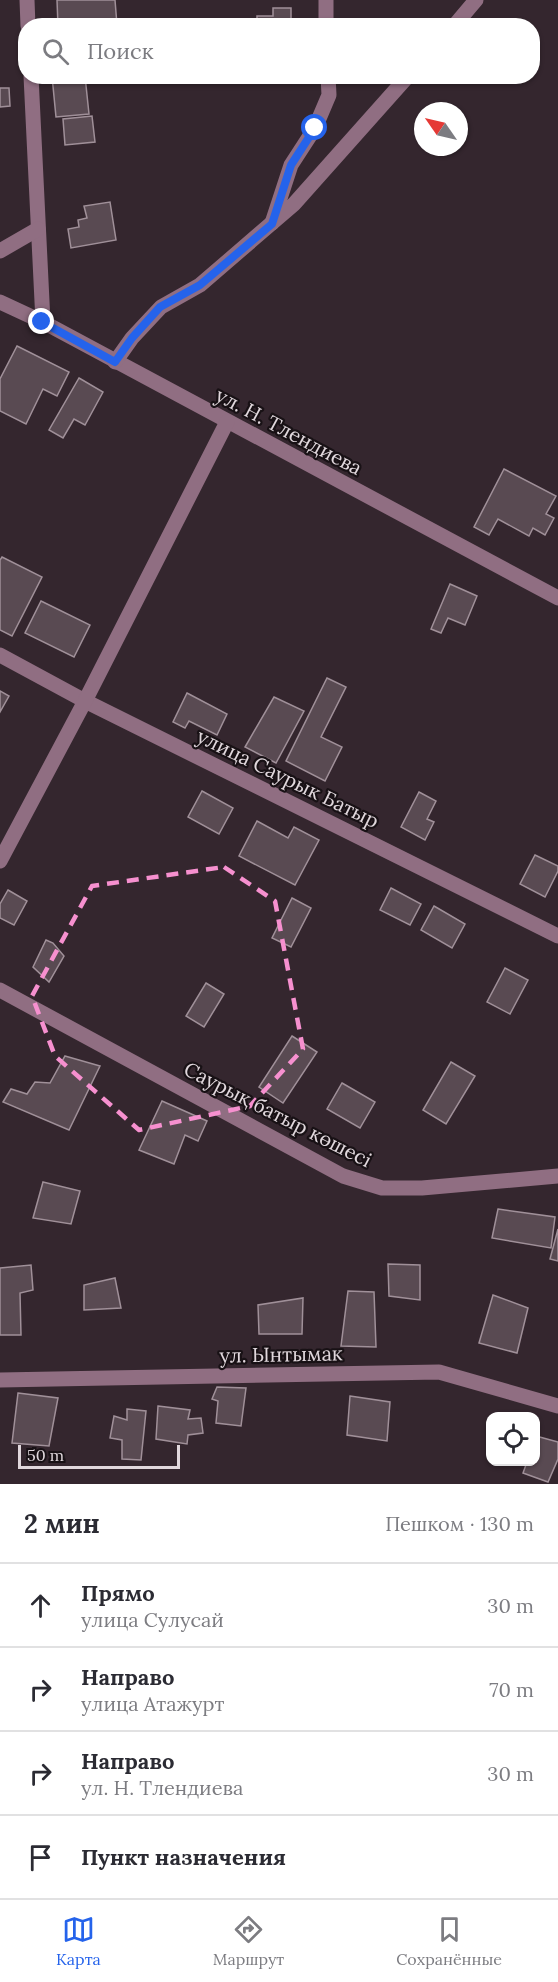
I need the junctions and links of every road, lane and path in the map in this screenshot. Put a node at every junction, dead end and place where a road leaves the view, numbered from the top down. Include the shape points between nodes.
1 (27, 0) edge
2 (326, 0) edge
3 (476, 0) edge
4 (28, 18) edge
5 (326, 18) edge
6 (461, 18) edge
7 (31, 84) edge
8 (328, 84) edge
9 (401, 84) edge
10 (272, 224) junction
11 (38, 229) junction
12 (0, 251) edge
13 (0, 302) edge
14 (42, 322) junction
15 (115, 362) junction
16 (227, 422) junction
17 (558, 598) edge
18 (0, 656) edge
19 (85, 701) junction
20 (0, 861) edge
21 (558, 936) edge
22 (0, 990) edge
23 (558, 1176) edge
24 (0, 1380) edge
25 (558, 1406) edge

1 - 4 street
2 - 5 street
3 - 6 street
7 - 11 street
8 - 10 street via 329,96 315,128 291,165
9 - 10 street
10 - 15 street via 200,285 160,307
11 - 12 street
11 - 14 street
13 - 14 street, ул. Н. Тлендиева
14 - 15 street, ул. Н. Тлендиева
15 - 16 street, ул. Н. Тлендиева
16 - 17 street, ул. Н. Тлендиева
16 - 19 street
18 - 19 street, улица Саурык Батыр
19 - 20 street
19 - 21 street, улица Саурык Батыр
22 - 23 street, Саурық батыр көшесі via 352,1179 382,1188 422,1188
24 - 25 street, ул. Ынтымак via 439,1372

